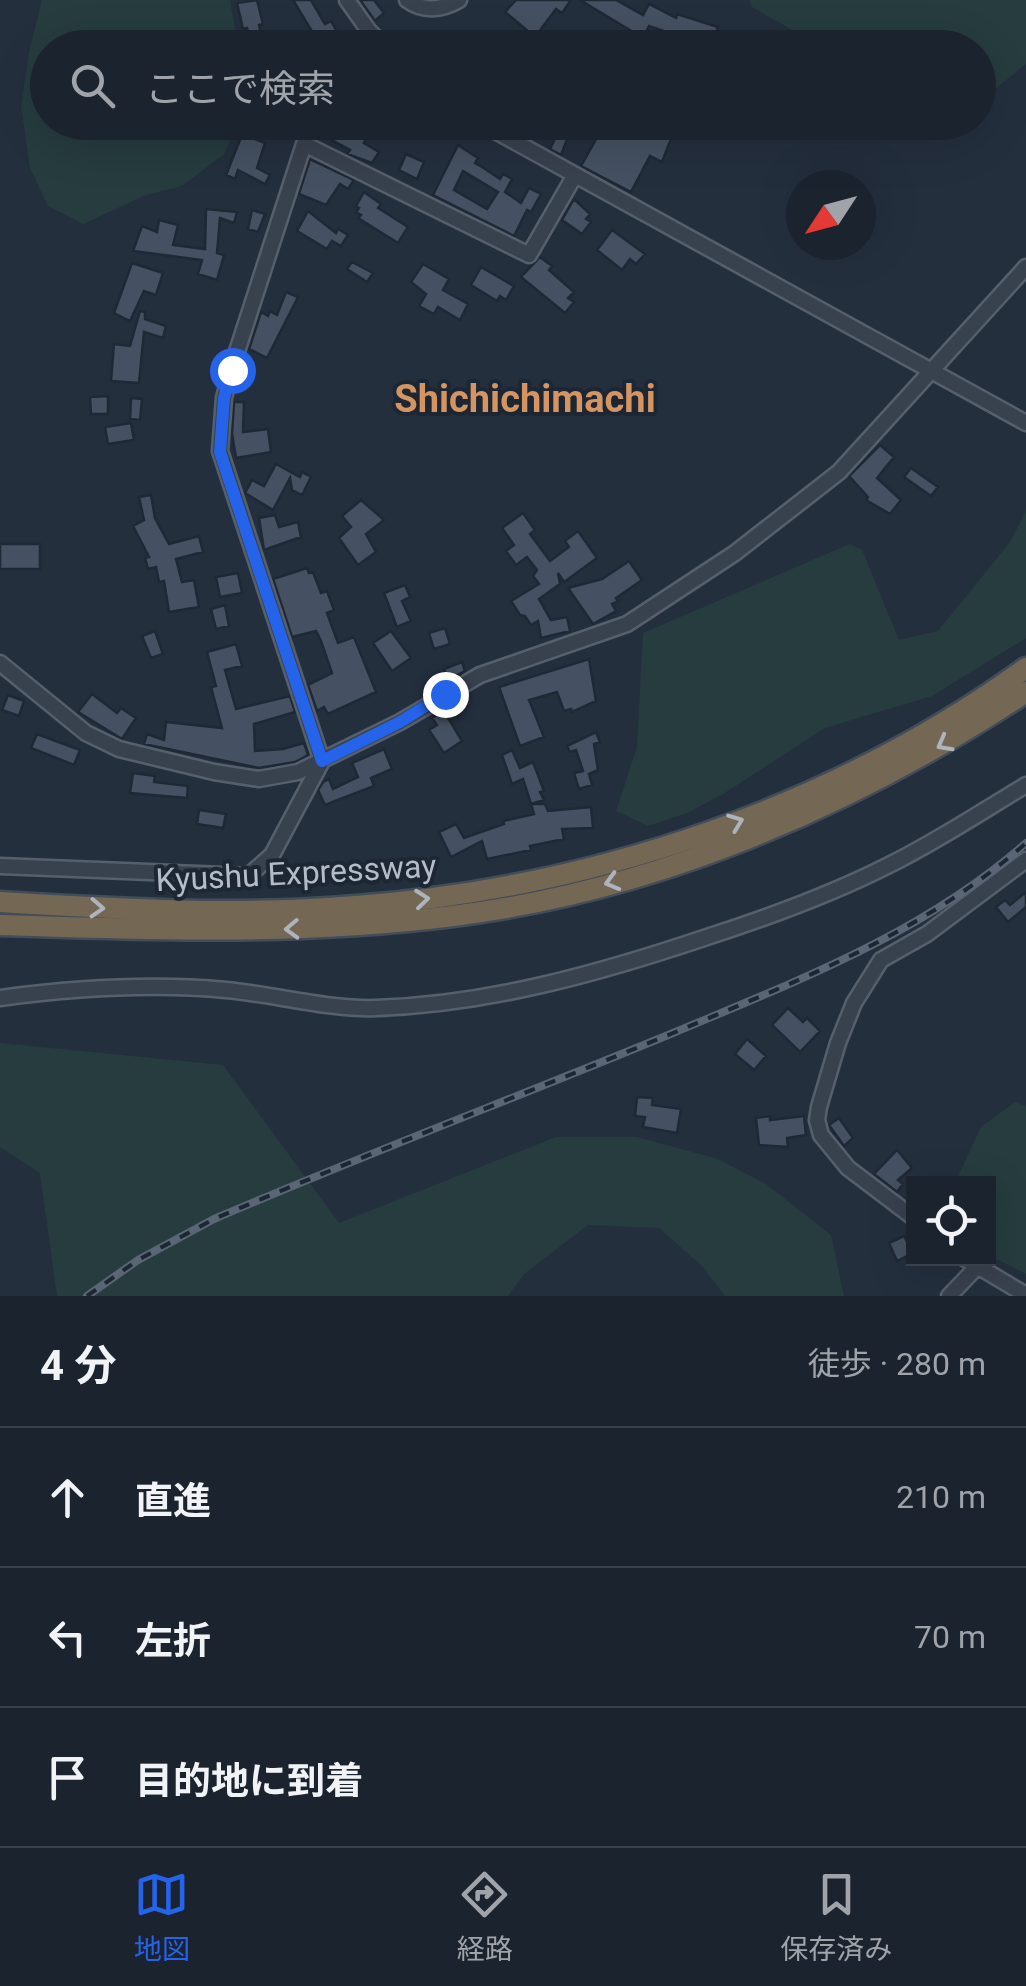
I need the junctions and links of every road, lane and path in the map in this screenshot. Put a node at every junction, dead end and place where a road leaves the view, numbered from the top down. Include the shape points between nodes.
1 (347, 0) edge
2 (407, 0) edge
3 (459, 0) edge
4 (368, 30) edge
5 (512, 140) edge
6 (575, 175) junction
7 (1026, 267) edge
8 (928, 372) junction
9 (1026, 423) edge
10 (0, 663) edge
11 (1026, 668) edge
12 (1026, 692) edge
13 (322, 761) junction
14 (1026, 785) edge
15 (1026, 860) edge
16 (0, 866) edge
17 (0, 902) edge
18 (0, 925) edge
19 (0, 998) edge
20 (906, 1212) edge
21 (969, 1266) edge
22 (976, 1266) edge
23 (949, 1296) edge
24 (1026, 1296) edge

1 - 4 street
2 - 3 street via 424,8
5 - 6 street
6 - 8 street
6 - 13 street via 529,255 304,144 224,398 220,452
7 - 8 street
8 - 9 street
8 - 13 street via 818,492 627,624 480,676
10 - 13 street via 86,733 118,749 259,779
17 -> 11 highway, Kyushu Expressway via 244,911 356,906 533,881 664,848 814,790
12 -> 18 highway, Kyushu Expressway via 949,742 821,807 746,840 594,887 456,916 356,926
13 - 16 street via 272,856 248,876
14 - 19 street via 841,888 666,951 550,984 462,1001 372,1008 223,989 63,989
15 - 20 street via 927,934 880,960 838,1043 817,1120 821,1135 848,1168
21 - 23 street
22 - 24 street

